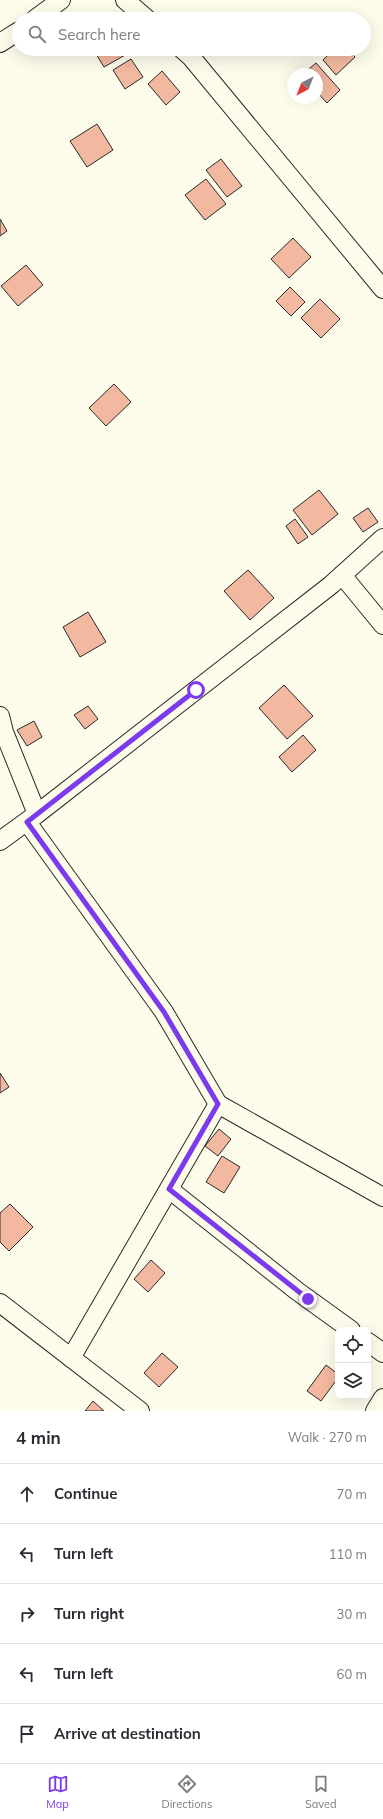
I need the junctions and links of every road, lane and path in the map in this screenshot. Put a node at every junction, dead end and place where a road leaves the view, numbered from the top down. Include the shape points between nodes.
1 (62, 0) edge
2 (125, 0) edge
3 (45, 12) edge
4 (139, 12) edge
5 (12, 35) edge
6 (0, 43) edge
7 (191, 56) edge
8 (383, 289) edge
9 (383, 538) edge
10 (342, 575) junction
11 (383, 625) edge
12 (0, 716) edge
13 (32, 818) junction
14 (0, 841) edge
15 (218, 1104) junction
16 (169, 1189) junction
17 (383, 1197) edge
18 (0, 1304) edge
19 (347, 1327) edge
20 (371, 1344) edge
21 (383, 1353) edge
22 (71, 1358) junction
23 (383, 1398) edge
24 (140, 1411) edge
25 (375, 1411) edge

1 - 3 street
2 - 4 street
5 - 6 street
7 - 8 street
9 - 10 street
10 - 11 street
10 - 13 street
12 - 13 street
13 - 14 street
13 - 15 street via 164,1012
15 - 16 street
15 - 17 street
16 - 19 street via 297,1291
16 - 22 street
18 - 22 street
20 - 21 street
22 - 24 street
23 - 25 street

